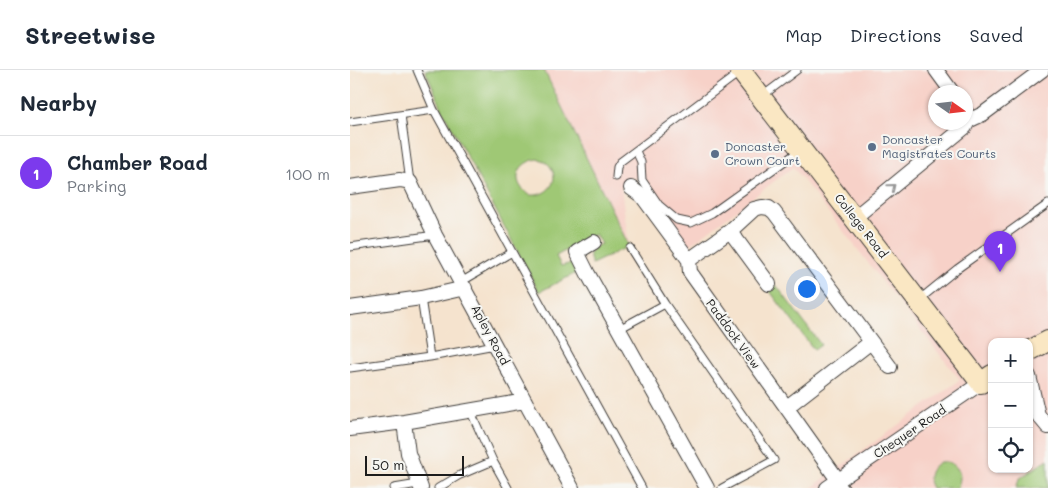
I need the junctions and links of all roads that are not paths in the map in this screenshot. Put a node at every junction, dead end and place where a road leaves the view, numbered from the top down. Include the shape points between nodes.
1 (417, 70) edge
2 (797, 70) edge
3 (936, 70) edge
4 (1042, 70) edge
5 (741, 71) edge
6 (947, 85) edge
7 (761, 97) junction
8 (434, 110) junction
9 (401, 115) junction
10 (973, 115) edge
11 (350, 122) edge
12 (961, 130) edge
13 (802, 149) junction
14 (636, 151) junction
15 (616, 177) dead end
16 (410, 182) junction
17 (350, 187) edge
18 (631, 188) dead end
19 (1048, 204) edge
20 (854, 218) junction
21 (730, 231) junction
22 (435, 235) junction
23 (594, 242) dead end
24 (350, 247) edge
25 (630, 248) dead end
26 (512, 252) junction
27 (689, 260) junction
28 (769, 284) dead end
29 (463, 285) junction
30 (422, 298) junction
31 (918, 301) junction
32 (665, 304) junction
33 (350, 308) edge
34 (619, 329) junction
35 (1048, 341) edge
36 (871, 342) junction
37 (495, 345) junction
38 (1033, 349) edge
39 (430, 357) junction
40 (890, 367) dead end
41 (350, 368) edge
42 (986, 379) edge
43 (1031, 383) edge
44 (525, 401) junction
45 (787, 407) junction
46 (470, 410) junction
47 (404, 422) junction
48 (1048, 427) edge
49 (350, 429) edge
50 (493, 461) junction
51 (837, 485) edge
52 (419, 486) edge
53 (394, 488) edge
54 (438, 488) edge
55 (508, 488) edge
56 (572, 488) edge
57 (642, 488) edge
58 (707, 488) edge
59 (722, 488) edge

1 - 8 lane
2 - 7 lane
3 - 6 street
4 - 10 street via 983,114
5 - 7 street, College Road
5 - 14 lane
7 - 13 street, College Road
8 - 9 lane
8 - 26 lane
9 - 11 lane
9 - 16 lane
20 -> 12 street
13 - 14 lane via 712,213 691,223 677,220 659,205 642,180 641,162
13 - 20 street, College Road
14 - 15 lane via 617,167
16 - 17 street via 400,180
16 - 22 street, Apley Road
18 - 27 street, Paddock View via 642,196
19 - 31 lane
20 - 31 street, College Road
21 - 27 street
21 - 28 street
21 - 36 street via 754,210 769,208
22 - 24 lane
22 - 29 street, Apley Road
23 - 34 street via 571,255
25 - 32 lane
26 - 29 lane
26 - 57 lane
27 - 45 street, Paddock View via 690,272
29 - 30 street
29 - 37 street, Apley Road
30 - 33 street
30 - 39 lane
31 - 42 street, College Road
32 - 34 lane
32 - 59 lane via 774,460
34 - 58 street
35 - 38 street
36 - 40 street
36 - 45 street
37 - 39 lane
37 - 44 street, Apley Road
39 - 41 lane
42 - 51 street, Chequer Road
43 - 48 street via 1038,414
44 - 46 street
44 - 56 street, Apley Road
45 - 51 street, Paddock View
46 - 47 street
46 - 50 lane
47 - 49 street
47 - 52 street via 408,453
50 - 54 lane
50 - 55 lane
52 - 53 lane

